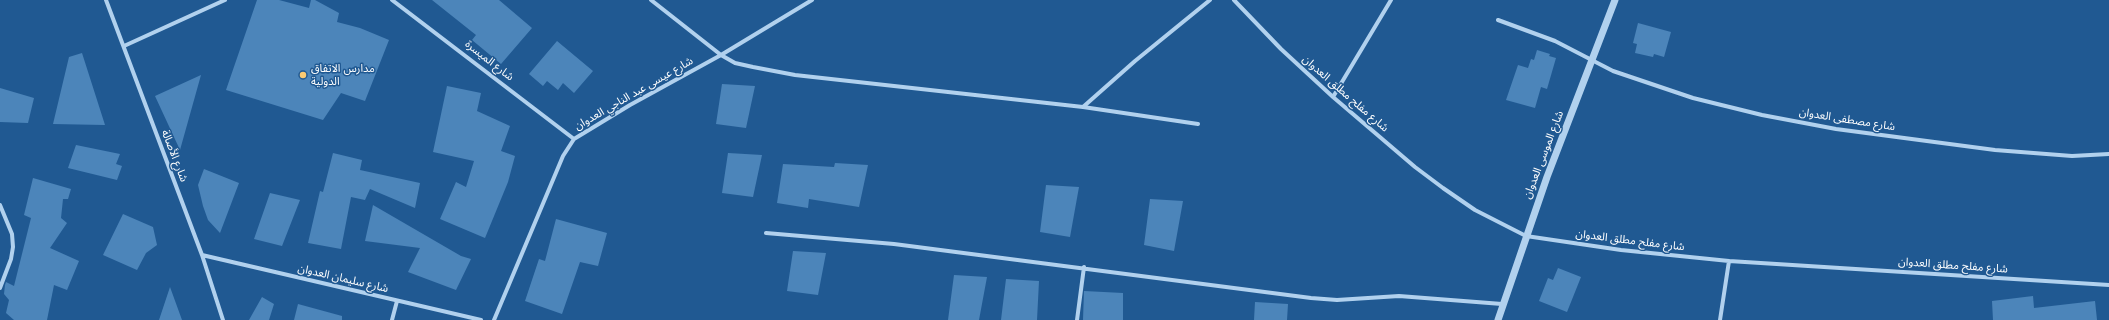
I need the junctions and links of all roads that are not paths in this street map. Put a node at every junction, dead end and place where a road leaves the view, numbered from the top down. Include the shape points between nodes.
1 (106, 0) edge
2 (225, 0) edge
3 (392, 0) edge
4 (651, 0) edge
5 (812, 0) edge
6 (1210, 0) edge
7 (1234, 0) edge
8 (1391, 0) edge
9 (1615, 0) edge
10 (1498, 20) dead end
11 (124, 46) junction
12 (721, 55) junction
13 (1591, 60) junction
14 (1332, 97) junction
15 (1083, 107) junction
16 (1198, 124) dead end
17 (574, 139) junction
18 (2109, 154) edge
19 (0, 204) edge
20 (766, 233) dead end
21 (1526, 236) junction
22 (202, 255) junction
23 (1729, 260) junction
24 (1084, 267) junction
25 (2109, 286) edge
26 (0, 288) edge
27 (397, 301) junction
28 (1502, 304) junction
29 (223, 320) edge
30 (392, 320) edge
31 (481, 320) edge
32 (494, 320) edge
33 (1077, 320) edge
34 (1498, 320) edge
35 (1720, 320) edge

1 - 11 street, شارع الأصالة
2 - 11 street
3 - 17 street, شارع الميسرة
4 - 12 street
5 - 12 street, شارع عيسى عبد الناجي العدوان
6 - 15 street
7 - 14 street, شارع مفلح مطلق العدوان
8 - 14 street
9 - 13 street, شارع الموسى العدوان
10 - 13 street, شارع مصطفى العدوان via 1554,41
11 - 22 street, شارع الأصالة
12 - 15 street via 735,63 795,75
12 - 17 street, شارع عيسى عبد الناجي العدوان
13 - 18 street, شارع مصطفى العدوان via 1613,72 1693,98 1813,125 2034,154
13 - 21 street, شارع الموسى العدوان
14 - 21 street, شارع مفلح مطلق العدوان via 1443,188 1495,221
15 - 16 street
17 - 32 street, شارع عيسى عبد الناجي العدوان via 563,156
19 - 26 street via 12,234 13,247 11,260
20 - 24 street via 894,244
21 - 23 street, شارع مفلح مطلق العدوان via 1621,250
21 - 28 street, شارع الموسى العدوان
22 - 27 street, شارع سليمان العدوان
22 - 29 street, شارع الأصالة
23 - 25 street, شارع مفلح مطلق العدوان
23 - 35 street
24 - 28 street via 1337,300 1399,296
24 - 33 street
27 - 30 street
27 - 31 street, شارع سليمان العدوان
28 - 34 street, شارع الموسى العدوان

